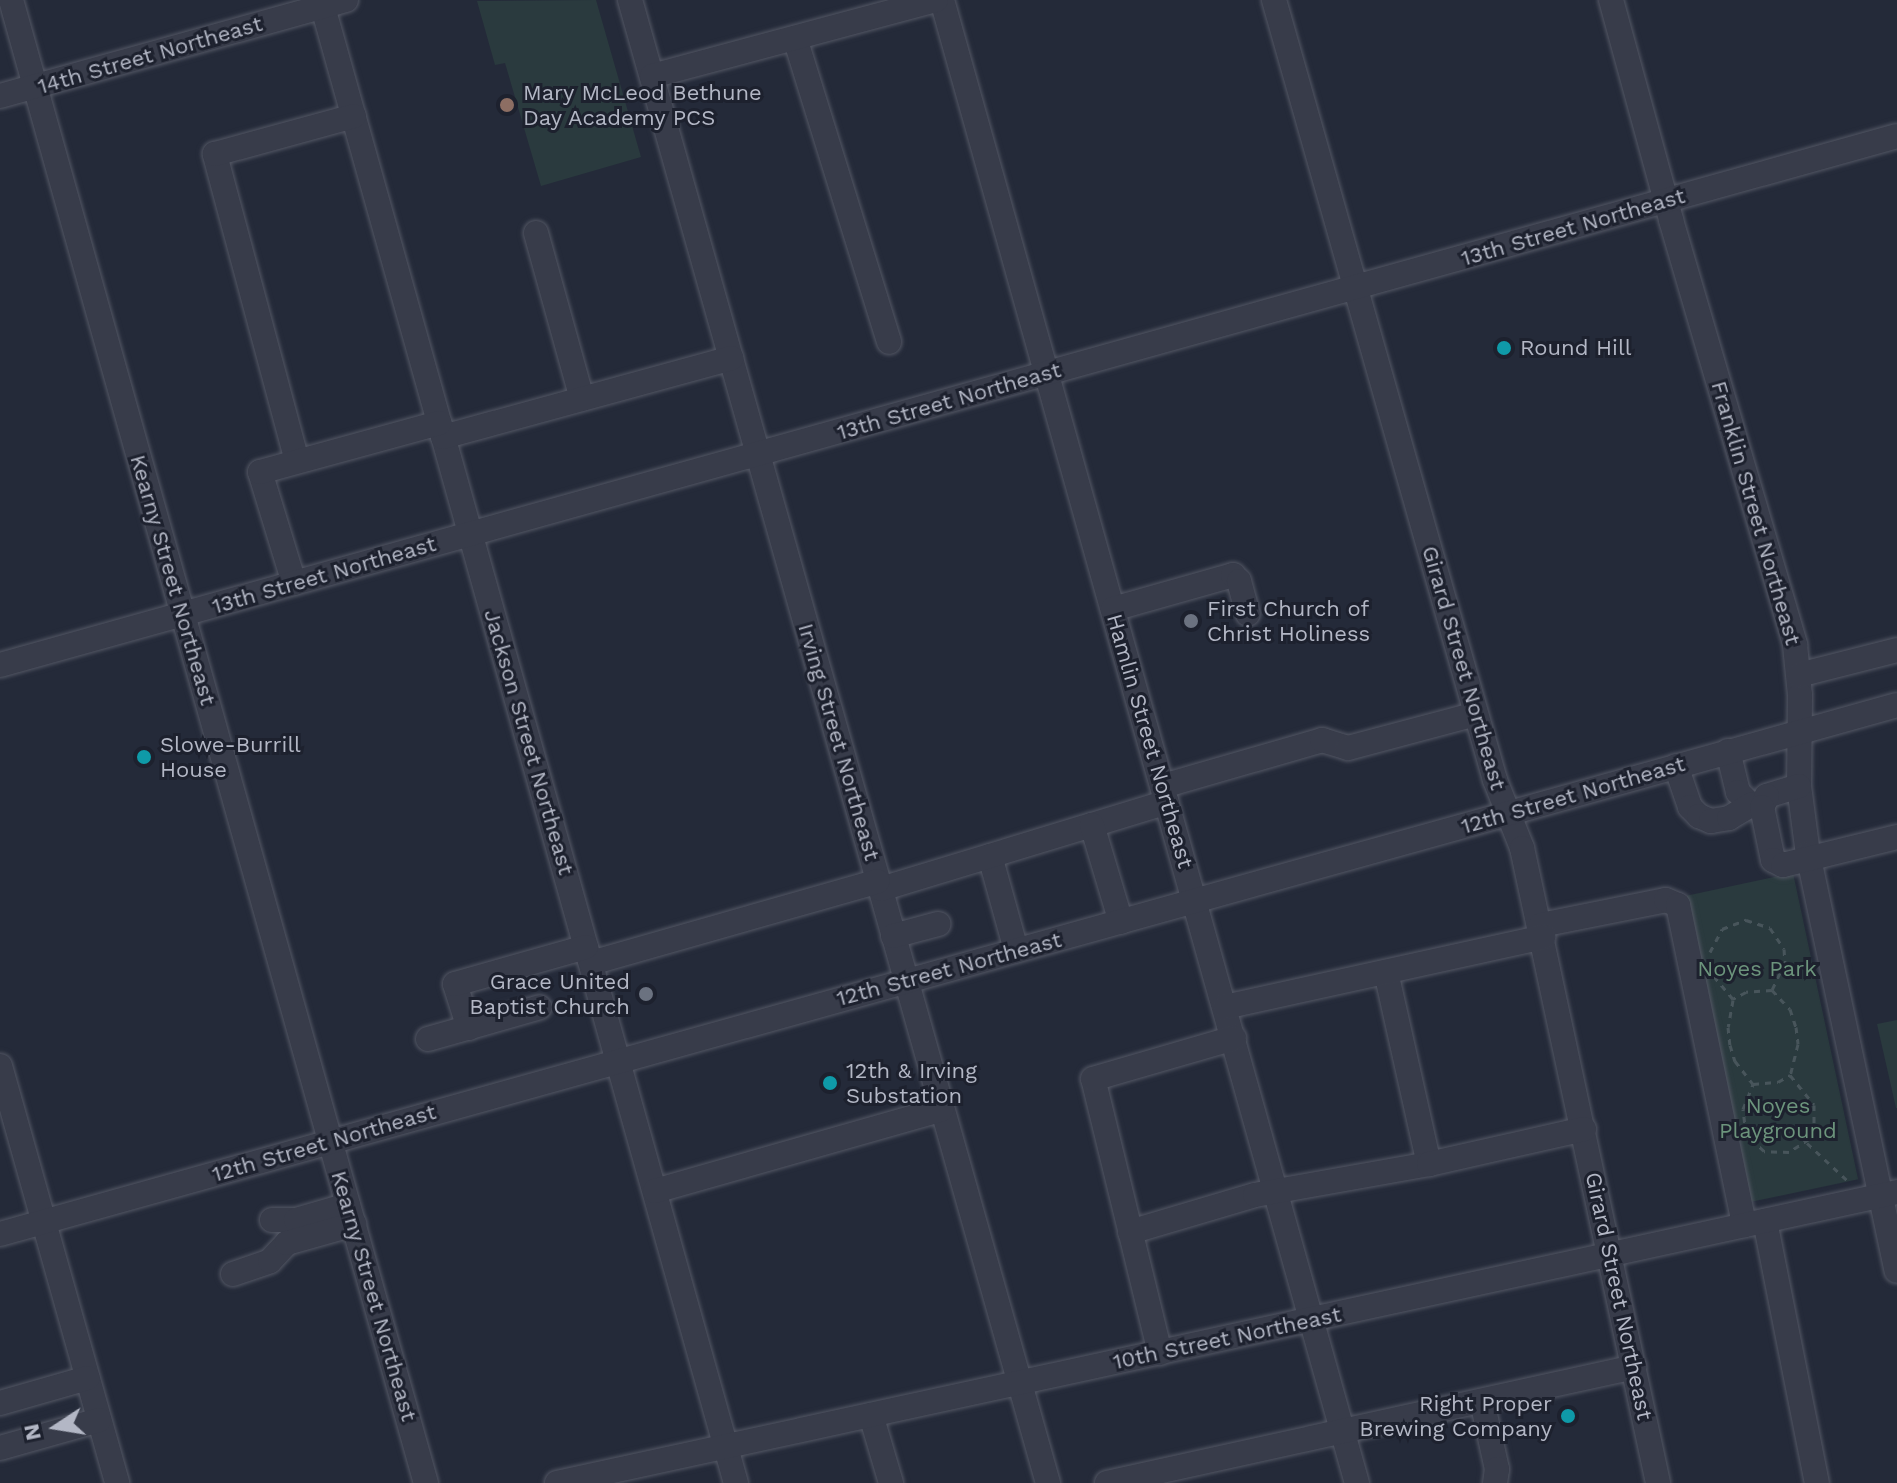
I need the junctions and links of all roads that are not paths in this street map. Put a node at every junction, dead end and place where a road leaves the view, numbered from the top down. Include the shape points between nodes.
1 (11, 0) edge
2 (630, 0) edge
3 (939, 0) edge
4 (1274, 0) edge
5 (1611, 0) edge
6 (330, 2) edge
7 (795, 38) junction
8 (652, 76) junction
9 (35, 87) junction
10 (0, 96) edge
11 (354, 116) junction
12 (1897, 136) edge
13 (1667, 200) junction
14 (536, 233) dead end
15 (1355, 289) junction
16 (889, 342) dead end
17 (731, 358) junction
18 (1047, 373) junction
19 (582, 399) junction
20 (441, 430) junction
21 (758, 454) junction
22 (297, 461) junction
23 (470, 534) junction
24 (294, 583) junction
25 (1113, 609) junction
26 (183, 614) junction
27 (1248, 614) dead end
28 (1897, 650) edge
29 (0, 665) edge
30 (1799, 675) junction
31 (1897, 705) edge
32 (1476, 714) junction
33 (1800, 731) junction
34 (1728, 751) junction
35 (1676, 766) junction
36 (1799, 786) junction
37 (1165, 794) junction
38 (1758, 804) junction
39 (1508, 813) junction
40 (1092, 825) junction
41 (1897, 837) edge
42 (990, 856) junction
43 (1809, 860) junction
44 (880, 885) junction
45 (1195, 900) junction
46 (1121, 922) junction
47 (938, 924) dead end
48 (1542, 931) junction
49 (893, 936) junction
50 (1016, 950) junction
51 (588, 955) junction
52 (1386, 972) junction
53 (906, 981) junction
54 (540, 1007) dead end
55 (1225, 1007) junction
56 (469, 1028) junction
57 (1234, 1038) junction
58 (428, 1039) dead end
59 (618, 1061) junction
60 (0, 1066) edge
61 (942, 1109) junction
62 (1584, 1129) junction
63 (330, 1141) junction
64 (1429, 1164) junction
65 (655, 1191) junction
66 (1275, 1194) junction
67 (1889, 1194) edge
68 (351, 1214) junction
69 (272, 1220) dead end
70 (44, 1221) junction
71 (1754, 1223) junction
72 (1130, 1232) junction
73 (0, 1234) edge
74 (1610, 1255) junction
75 (1897, 1271) edge
76 (233, 1274) dead end
77 (1311, 1320) junction
78 (1160, 1353) junction
79 (1634, 1367) junction
80 (87, 1378) junction
81 (1020, 1383) junction
82 (1482, 1401) junction
83 (0, 1403) edge
84 (871, 1415) junction
85 (99, 1420) junction
86 (1342, 1431) junction
87 (724, 1446) junction
88 (0, 1448) edge
89 (1196, 1473) edge
90 (117, 1483) edge
91 (426, 1483) edge
92 (557, 1483) edge
93 (736, 1483) edge
94 (891, 1483) edge
95 (1048, 1483) edge
96 (1107, 1483) edge
97 (1357, 1483) edge
98 (1495, 1483) edge
99 (1658, 1483) edge
100 (1817, 1483) edge

1 - 9 street, Kearny Street Northeast
2 - 8 street, Irving Street Northeast
3 - 7 street
3 - 18 street, Hamlin Street Northeast
4 - 15 street, Girard Street Northeast
5 - 13 street, Franklin Street Northeast
6 - 9 street, 14th Street Northeast
6 - 11 street, Jackson Street Northeast
7 - 8 street
7 - 16 street
8 - 17 street, Irving Street Northeast
9 - 10 street, 14th Street Northeast
9 - 26 street, Kearny Street Northeast
11 - 20 street, Jackson Street Northeast
11 - 22 street via 215,154
12 - 13 street, 13th Street Northeast
13 - 15 street, 13th Street Northeast
13 - 30 street, Franklin Street Northeast via 1785,604
14 - 19 street
15 - 18 street, 13th Street Northeast
15 - 32 street, Girard Street Northeast
17 - 19 street
17 - 21 street, Irving Street Northeast
18 - 21 street, 13th Street Northeast
18 - 25 street, Hamlin Street Northeast
19 - 20 street
20 - 22 street
20 - 23 street, Jackson Street Northeast
21 - 23 street, 13th Street Northeast
21 - 44 street, Irving Street Northeast
22 - 24 street via 260,472
23 - 24 street, 13th Street Northeast
23 - 51 street, Jackson Street Northeast
24 - 26 street, 13th Street Northeast
25 - 27 street via 1233,575
25 - 37 street, Hamlin Street Northeast
26 - 29 street, 13th Street Northeast
26 - 63 street, Kearny Street Northeast
28 - 30 street
30 - 33 street, Franklin Street Northeast
31 - 33 street, 12th Street Northeast
32 - 37 street via 1348,748 1322,740
32 - 39 street, Girard Street Northeast
33 - 34 street, 12th Street Northeast
33 - 36 street, Franklin Street Northeast
34 - 35 street, 12th Street Northeast
34 - 38 street via 1738,792
35 - 38 street via 1690,807 1699,816 1711,821 1729,818
35 - 39 street, 12th Street Northeast
36 - 38 street
36 - 43 street, Franklin Street Northeast
37 - 40 street
37 - 45 street, Hamlin Street Northeast
38 - 43 street via 1773,860 1783,865
39 - 45 street, 12th Street Northeast
39 - 48 street, Girard Street Northeast
40 - 42 street
40 - 46 street
41 - 43 street
42 - 44 street
42 - 50 street
43 - 67 street, Franklin Street Northeast
44 - 49 street, Irving Street Northeast
44 - 51 street
45 - 46 street, 12th Street Northeast
45 - 55 street, Hamlin Street Northeast
46 - 50 street, 12th Street Northeast
47 - 49 street
48 - 52 street
48 - 62 street, Girard Street Northeast
48 - 71 street via 1666,900 1678,905
49 - 53 street, Irving Street Northeast
50 - 53 street, 12th Street Northeast
51 - 56 street via 455,984
51 - 59 street, Jackson Street Northeast
52 - 55 street
52 - 64 street
53 - 59 street, 12th Street Northeast
53 - 61 street, Irving Street Northeast
54 - 56 street
55 - 57 street, Hamlin Street Northeast
56 - 58 street
57 - 66 street, Hamlin Street Northeast
57 - 72 street via 1093,1079
59 - 63 street, 12th Street Northeast
59 - 65 street, Jackson Street Northeast
60 - 70 street
61 - 65 street
61 - 81 street, Irving Street Northeast
62 - 64 street
62 - 74 street, Girard Street Northeast
63 - 68 street, Kearny Street Northeast
63 - 70 street, 12th Street Northeast
64 - 66 street
65 - 87 street, Jackson Street Northeast
66 - 72 street via 1255,1195
66 - 77 street, Hamlin Street Northeast
67 - 71 street, 10th Street Northeast
67 - 75 street, Franklin Street Northeast
68 - 69 street
68 - 76 street via 287,1243 270,1261
68 - 91 street, Kearny Street Northeast
70 - 73 street, 12th Street Northeast
70 - 80 street
71 - 74 street, 10th Street Northeast
71 - 100 street
72 - 78 street
74 - 77 street, 10th Street Northeast
74 - 79 street, Girard Street Northeast
77 - 78 street, 10th Street Northeast
77 - 86 street, Hamlin Street Northeast
78 - 81 street, 10th Street Northeast
79 - 82 street
79 - 99 street, Girard Street Northeast
80 - 83 street
80 - 85 street
81 - 84 street, 10th Street Northeast
81 - 95 street, Irving Street Northeast
82 - 86 street
82 - 98 street via 1497,1469
84 - 87 street, 10th Street Northeast
84 - 94 street
85 - 88 street
85 - 90 street
86 - 89 street
86 - 97 street, Hamlin Street Northeast
87 - 92 street, 10th Street Northeast
87 - 93 street, Jackson Street Northeast
89 - 96 street

